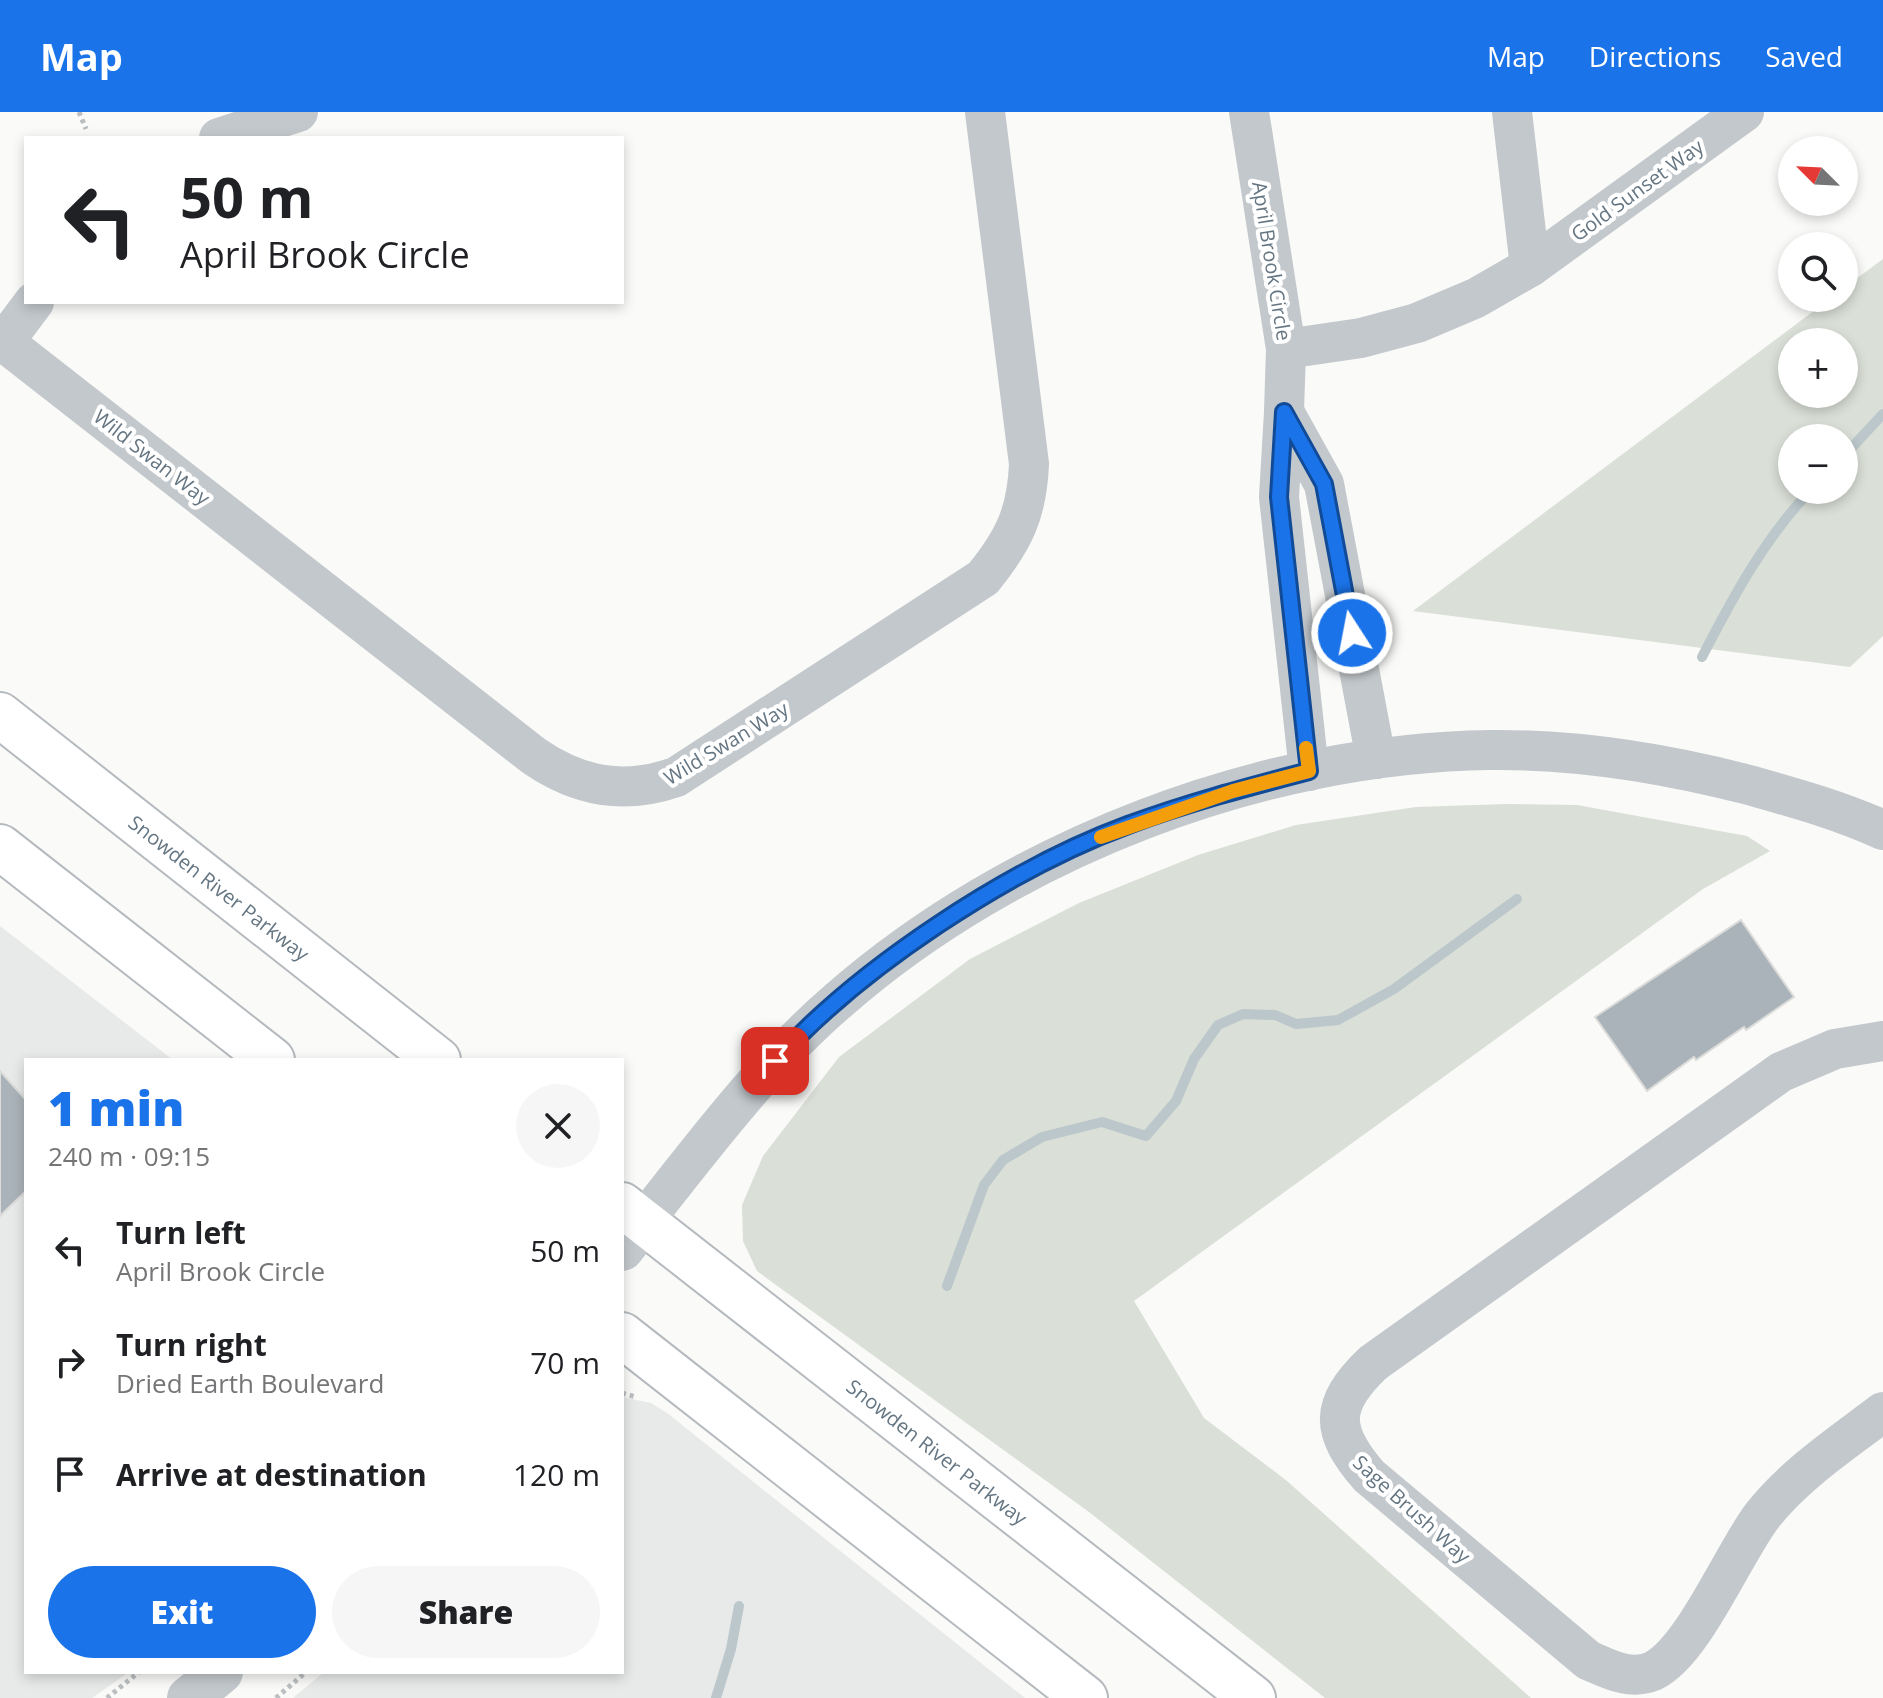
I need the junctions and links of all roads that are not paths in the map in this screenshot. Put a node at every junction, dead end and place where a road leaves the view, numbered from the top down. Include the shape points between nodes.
1 (298, 112) edge
2 (985, 112) edge
3 (1249, 112) edge
4 (1512, 112) edge
5 (1744, 112) edge
6 (225, 136) edge
7 (1530, 267) junction
8 (32, 304) edge
9 (1286, 349) junction
10 (1284, 412) junction
11 (0, 715) edge
12 (1376, 759) junction
13 (1309, 771) junction
14 (1883, 830) edge
15 (0, 847) edge
16 (1883, 1041) edge
17 (269, 1058) edge
18 (435, 1058) edge
19 (629, 1225) edge
20 (624, 1337) edge
21 (1883, 1412) edge
22 (219, 1674) edge
23 (189, 1698) edge
24 (1085, 1698) edge
25 (1253, 1698) edge

1 - 6 street
2 - 8 street, Wild Swan Way via 1029,464 1028,498 1018,526 983,578 676,777 651,786 620,789 589,782 556,771 534,756 4,342
3 - 9 street, April Brook Circle
4 - 7 street
5 - 7 street, Gold Sunset Way
7 - 9 street, Gold Sunset Way via 1417,323
9 - 10 street, April Brook Circle
10 - 12 street via 1324,484
10 - 13 street, April Brook Circle via 1279,497
11 - 18 main road, Snowden River Parkway
12 - 13 street
12 - 14 street via 1489,750 1618,758 1699,772 1827,806
13 - 19 street via 1126,826 1053,859 904,949 792,1043
15 - 17 main road
16 - 21 street, Sage Brush Way via 1835,1049 1781,1072 1357,1378 1345,1396 1340,1429 1346,1450 1369,1476 1588,1660 1629,1675 1651,1672 1669,1660 1763,1516 1801,1474
19 - 25 main road, Snowden River Parkway
20 - 24 main road
22 - 23 street

